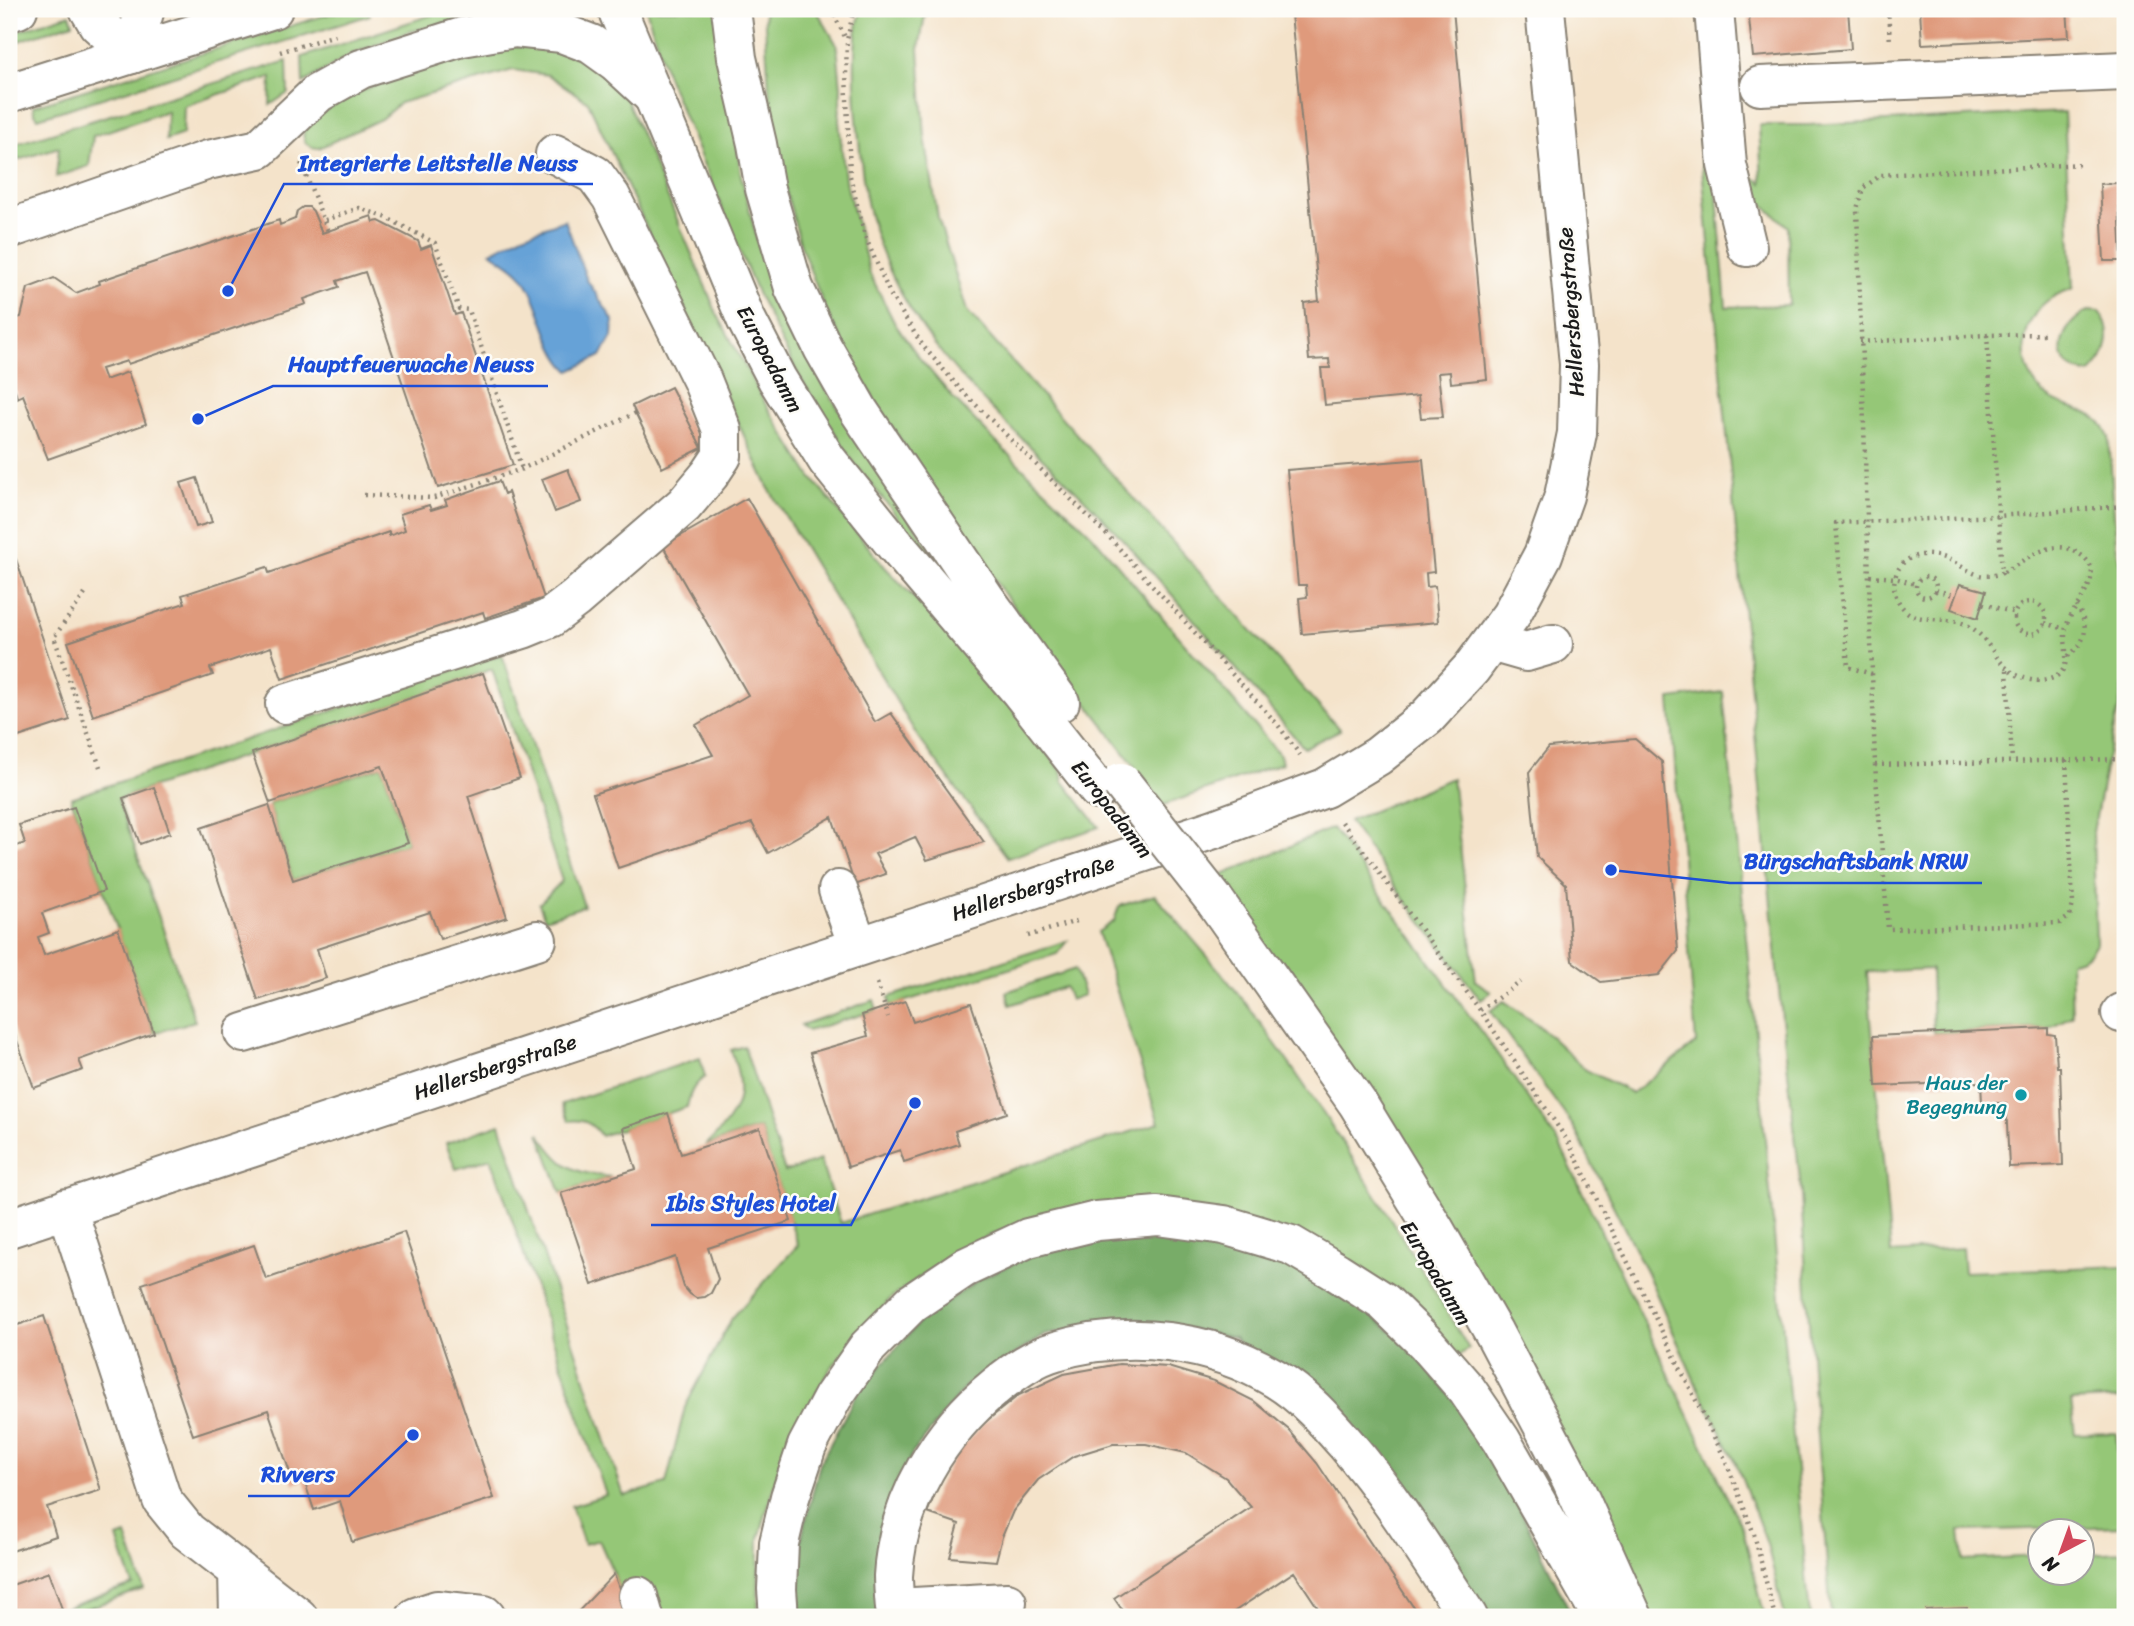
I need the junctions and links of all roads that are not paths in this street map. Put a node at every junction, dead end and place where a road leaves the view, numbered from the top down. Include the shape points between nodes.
1 (18, 9) edge
2 (89, 9) edge
3 (145, 9) edge
4 (273, 9) edge
5 (617, 9) edge
6 (731, 9) edge
7 (751, 9) edge
8 (1545, 9) edge
9 (1714, 9) edge
10 (9, 12) edge
11 (528, 18) edge
12 (132, 54) junction
13 (2125, 71) edge
14 (1760, 86) dead end
15 (9, 93) edge
16 (654, 97) junction
17 (757, 144) junction
18 (555, 154) dead end
19 (9, 229) edge
20 (1746, 247) dead end
21 (1491, 642) junction
22 (1553, 644) dead end
23 (285, 704) dead end
24 (1110, 786) junction
25 (838, 890) dead end
26 (537, 940) dead end
27 (858, 946) junction
28 (244, 1033) dead end
29 (67, 1208) junction
30 (12, 1216) edge
31 (238, 1571) junction
32 (1007, 1602) dead end
33 (895, 1612) edge
34 (239, 1617) edge
35 (298, 1617) edge
36 (416, 1617) edge
37 (486, 1617) edge
38 (779, 1617) edge
39 (1468, 1617) edge
40 (1612, 1617) edge

1 - 10 main road
2 - 12 main road via 98,24
3 - 12 main road
4 - 12 main road
5 - 16 main road, Europadamm
6 - 17 main road, Europadamm
7 - 17 main road, Europadamm
8 - 21 main road, Hellersbergstraße via 1579,364 1577,433 1564,496 1543,555
9 - 20 main road via 1727,164
11 - 16 main road via 591,44
11 - 19 main road via 361,69 318,93 259,149 208,160
12 - 15 main road
13 - 14 main road
16 - 24 main road, Europadamm via 747,319 777,379 827,460 1020,691
17 - 24 main road, Europadamm via 794,288 828,358 859,411 1051,690
18 - 23 main road via 595,176 611,197 702,380 722,430 722,456 684,505 550,618
21 - 22 main road via 1526,652
21 - 27 main road, Hellersbergstraße via 1427,717 1378,756 1325,788
24 - 40 main road, Europadamm via 1203,906 1270,1017 1337,1112 1420,1244 1476,1340
25 - 27 main road
26 - 28 main road
27 - 29 main road, Hellersbergstraße
29 - 30 main road, Hellersbergstraße
29 - 31 main road via 162,1500 187,1531
31 - 34 main road
31 - 35 main road
32 - 33 main road
33 - 39 main road via 893,1576 912,1497 929,1461 982,1397 1018,1368 1055,1351 1143,1340 1189,1344 1233,1358 1276,1380 1317,1411 1376,1479
36 - 37 main road via 437,1610
38 - 40 main road via 779,1543 790,1497 813,1433 868,1347 912,1303 964,1268 1028,1238 1097,1221 1158,1216 1224,1225 1291,1245 1384,1302 1474,1400

